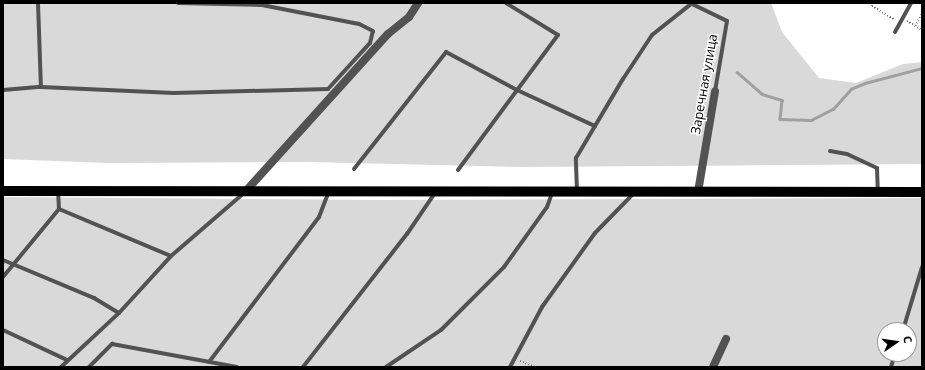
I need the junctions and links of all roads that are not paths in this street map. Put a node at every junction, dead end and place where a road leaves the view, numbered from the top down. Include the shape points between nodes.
1 (38, 3) edge
2 (178, 3) edge
3 (418, 3) edge
4 (506, 3) edge
5 (911, 3) edge
6 (690, 4) edge
7 (895, 32) dead end
8 (41, 87) junction
9 (3, 90) edge
10 (517, 90) junction
11 (715, 91) joint
12 (595, 126) junction
13 (830, 152) dead end
14 (354, 169) dead end
15 (458, 170) dead end
16 (3, 191) edge
17 (58, 191) junction
18 (436, 191) junction
19 (245, 192) junction
20 (328, 192) junction
21 (576, 192) junction
22 (635, 192) junction
23 (698, 192) junction
24 (878, 192) junction
25 (922, 192) edge
26 (552, 193) junction
27 (59, 209) junction
28 (171, 256) junction
29 (3, 260) edge
30 (14, 265) junction
31 (922, 267) edge
32 (3, 277) edge
33 (119, 314) junction
34 (905, 322) edge
35 (3, 330) edge
36 (726, 339) dead end
37 (67, 360) junction
38 (209, 362) junction
39 (61, 367) edge
40 (89, 367) edge
41 (237, 367) edge
42 (303, 367) edge
43 (386, 367) edge
44 (510, 367) edge
45 (713, 367) edge

1 - 8 lane
2 - 8 lane via 262,5 359,24 373,30 370,42 328,89 174,93
3 - 19 street via 409,17 388,34
4 - 10 lane via 558,35
5 - 7 lane
6 - 11 lane, Заречная улица via 727,21
6 - 12 lane via 652,35
8 - 9 lane
10 - 12 lane
10 - 14 lane via 446,52
10 - 15 lane
11 - 23 street, Заречная улица
12 - 21 lane via 576,158
13 - 24 lane via 847,154 877,168
16 - 17 main road
17 - 19 main road
17 - 27 lane
18 - 20 main road
18 - 26 main road
18 - 42 lane via 407,234
19 - 20 main road
19 - 28 lane
20 - 38 lane via 319,217
21 - 22 main road
21 - 26 main road
22 - 23 main road
22 - 44 lane via 595,233 542,307
23 - 24 main road
24 - 25 main road
26 - 43 lane via 547,207 504,267 441,330
27 - 28 lane
27 - 30 lane
28 - 33 lane
29 - 30 lane
30 - 32 lane
30 - 33 lane via 94,298
31 - 34 lane
33 - 37 lane
35 - 37 lane
36 - 45 street
37 - 39 lane
38 - 40 lane via 112,344
38 - 41 lane

